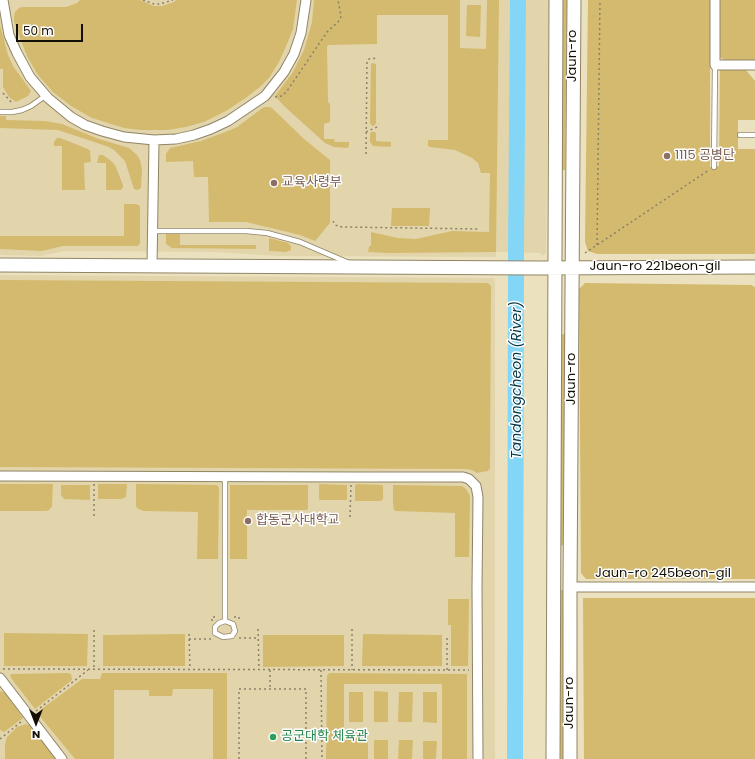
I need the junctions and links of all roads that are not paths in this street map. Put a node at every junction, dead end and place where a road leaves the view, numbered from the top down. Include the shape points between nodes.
1 (0, 0) edge
2 (3, 0) edge
3 (306, 0) edge
4 (556, 0) edge
5 (574, 0) edge
6 (715, 0) edge
7 (715, 65) junction
8 (753, 67) edge
9 (45, 96) junction
10 (0, 112) edge
11 (740, 135) dead end
12 (755, 135) edge
13 (154, 140) junction
14 (714, 167) road end
15 (153, 231) junction
16 (0, 265) edge
17 (152, 266) junction
18 (360, 267) junction
19 (755, 267) edge
20 (555, 268) junction
21 (573, 268) junction
22 (0, 476) edge
23 (226, 476) junction
24 (570, 587) junction
25 (755, 587) edge
26 (225, 621) junction
27 (1, 673) edge
28 (62, 759) edge
29 (478, 759) edge
30 (553, 759) edge
31 (570, 759) edge

1 - 2 street
2 - 9 street via 10,35 17,53 30,77
3 - 13 street via 301,33 294,54 284,72 264,96 228,121 194,135
4 - 20 street, Jaun-ro
5 - 21 street, Jaun-ro
6 - 7 street
7 - 8 street
7 - 14 lane
9 - 10 lane via 22,110
9 - 13 street via 71,117 96,129 124,137
11 - 12 lane
13 - 15 street
15 - 17 street
15 - 18 lane via 267,233 300,242
16 - 17 street, Jaun-ro 221beon-gil
17 - 18 street, Jaun-ro 221beon-gil
18 - 20 street, Jaun-ro 221beon-gil
19 - 21 street, Jaun-ro 221beon-gil
20 - 21 street, Jaun-ro 221beon-gil
20 - 30 street, Jaun-ro
21 - 24 street, Jaun-ro
22 - 23 street
23 - 26 lane
23 - 29 street via 463,477 473,482 478,491
24 - 25 street, Jaun-ro 245beon-gil
24 - 31 street, Jaun-ro
26 - 26 lane via 233,624 236,631 232,636 217,635 217,624
27 - 28 street

